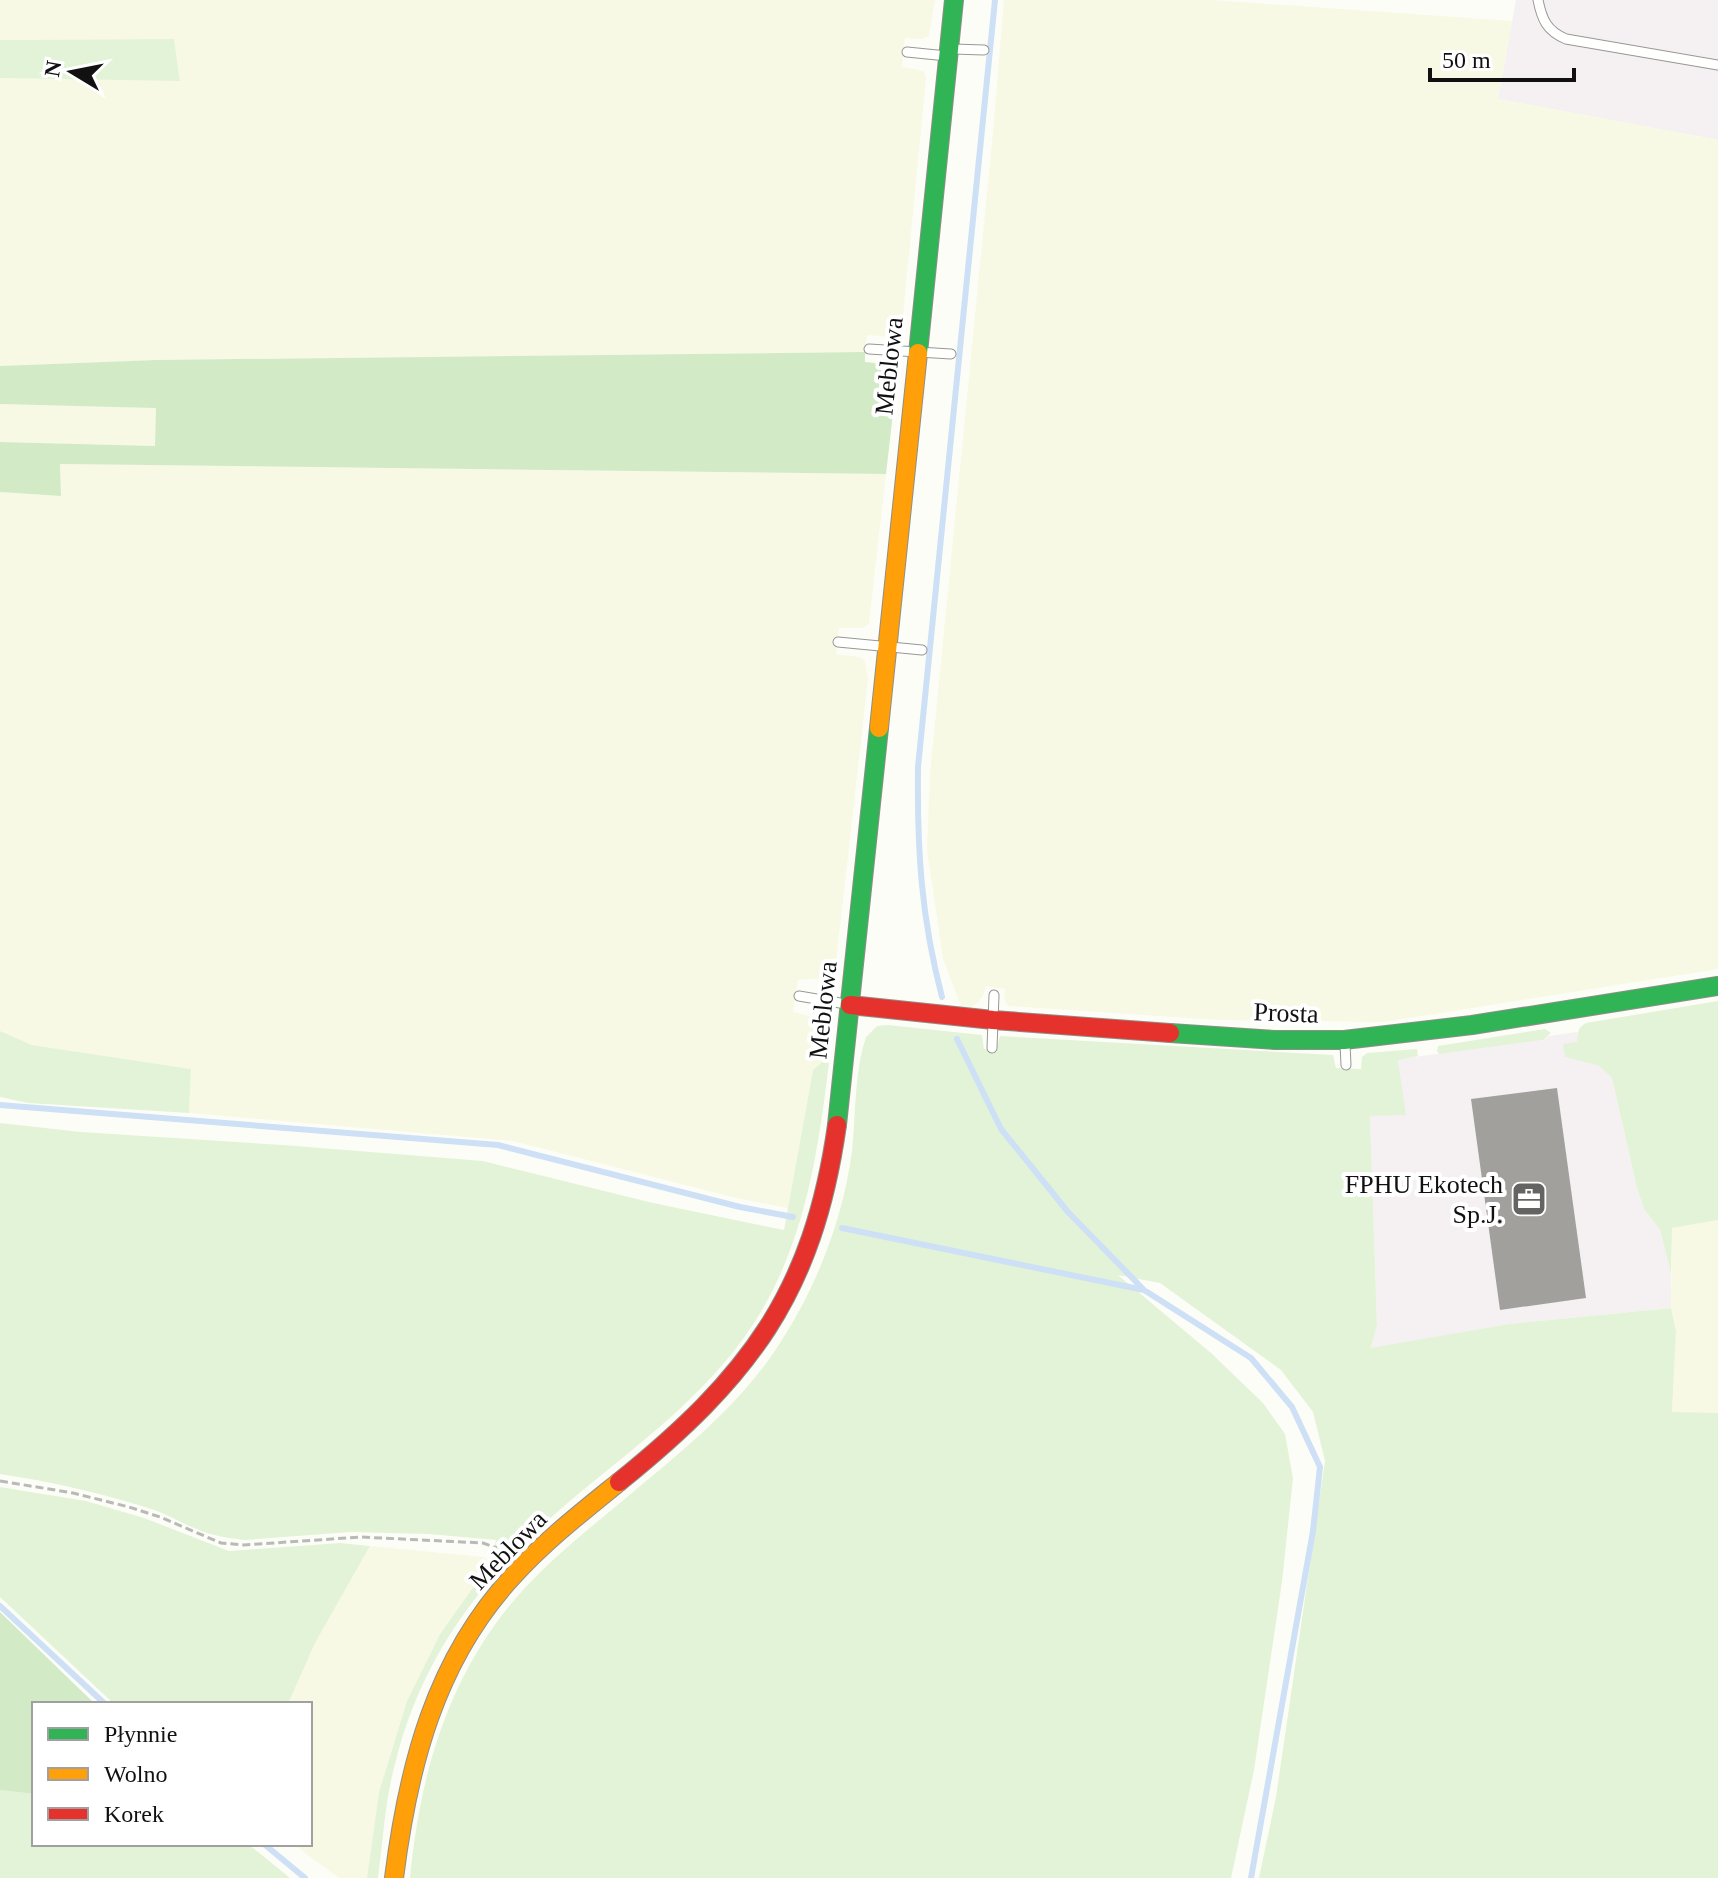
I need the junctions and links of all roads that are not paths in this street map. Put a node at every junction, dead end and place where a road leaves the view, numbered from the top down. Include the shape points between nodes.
1 (954, 0) edge
2 (1538, 0) edge
3 (984, 50) dead end
4 (907, 52) dead end
5 (949, 52) junction
6 (1718, 65) edge
7 (869, 349) dead end
8 (916, 351) junction
9 (951, 354) dead end
10 (838, 642) dead end
11 (886, 647) junction
12 (922, 650) dead end
13 (1718, 986) edge
14 (994, 995) dead end
15 (799, 996) dead end
16 (850, 1005) junction
17 (993, 1020) junction
18 (1344, 1040) junction
19 (992, 1048) dead end
20 (1346, 1065) dead end
21 (394, 1878) edge

1 - 5 street, Meblowa
2 - 6 lane via 1545,26 1566,39
3 - 5 lane
4 - 5 lane
5 - 8 street, Meblowa
7 - 8 lane
8 - 9 lane
8 - 11 street, Meblowa
10 - 11 lane
11 - 12 lane
11 - 16 street, Meblowa
13 - 18 street, Prosta
14 - 17 lane
15 - 16 lane
16 - 17 street, Prosta
16 - 21 street, Meblowa via 830,1172 815,1233 793,1286 730,1382 668,1442 560,1531 482,1614 439,1687 420,1737
17 - 18 street, Prosta
17 - 19 lane
18 - 20 lane

